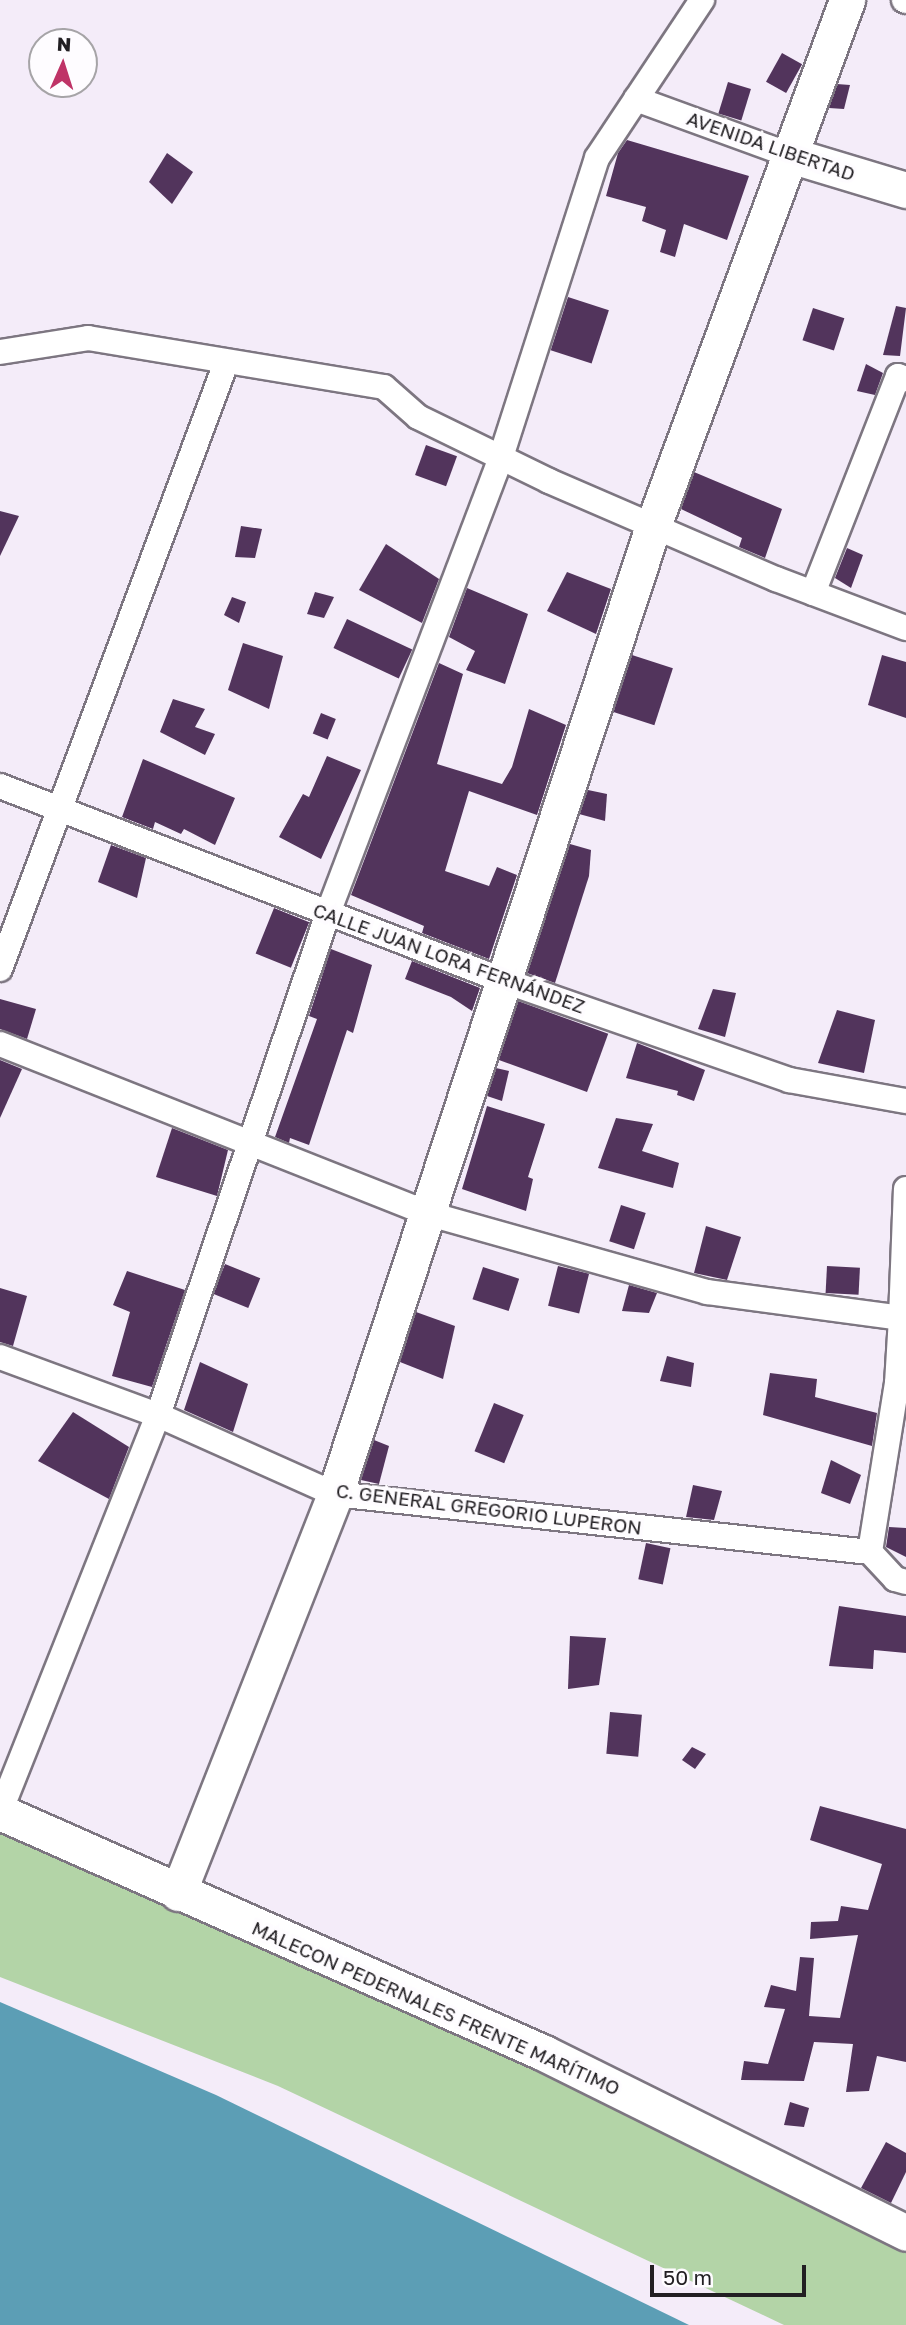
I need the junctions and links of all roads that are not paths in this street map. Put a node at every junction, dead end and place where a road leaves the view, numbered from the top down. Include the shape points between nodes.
1 (702, 0) edge
2 (847, 0) edge
3 (636, 99) junction
4 (790, 155) junction
5 (906, 190) edge
6 (0, 352) edge
7 (226, 363) junction
8 (906, 379) edge
9 (501, 457) junction
10 (653, 526) junction
11 (813, 593) junction
12 (906, 628) edge
13 (0, 786) edge
14 (328, 913) junction
15 (0, 969) edge
16 (502, 980) junction
17 (0, 1044) edge
18 (906, 1101) edge
19 (249, 1143) junction
20 (906, 1189) edge
21 (426, 1213) junction
22 (901, 1318) junction
23 (0, 1357) edge
24 (158, 1415) junction
25 (335, 1494) junction
26 (870, 1552) junction
27 (906, 1582) edge
28 (0, 1812) edge
29 (178, 1893) junction
30 (906, 2232) edge

1 - 3 street
2 - 4 main road
3 - 4 street, AVENIDA LIBERTAD
3 - 9 street via 597,158
4 - 5 main road, AVENIDA LIBERTAD
4 - 10 main road
6 - 7 street via 88,338
7 - 9 street via 384,387 418,417
7 - 15 street
8 - 11 street via 898,376
9 - 10 street
9 - 14 street
10 - 11 street
10 - 16 main road
11 - 12 street
13 - 14 street, CALLE JUAN LORA FERNÁNDEZ
14 - 16 street, CALLE JUAN LORA FERNÁNDEZ
14 - 19 street
16 - 18 street, CALLE JUAN LORA FERNÁNDEZ via 789,1080
16 - 21 main road
17 - 19 street
19 - 21 street
19 - 24 street
20 - 22 street
21 - 22 street via 707,1292
21 - 25 main road
22 - 26 street via 897,1383
23 - 24 street, C. GENERAL GREGORIO LUPERON
24 - 25 street, C. GENERAL GREGORIO LUPERON
24 - 28 street
25 - 26 street, C. GENERAL GREGORIO LUPERON
25 - 29 main road
26 - 27 street via 895,1579
28 - 29 main road, MALECON PEDERNALES FRENTE MARÍTIMO
29 - 30 main road, MALECON PEDERNALES FRENTE MARÍTIMO via 544,2053

